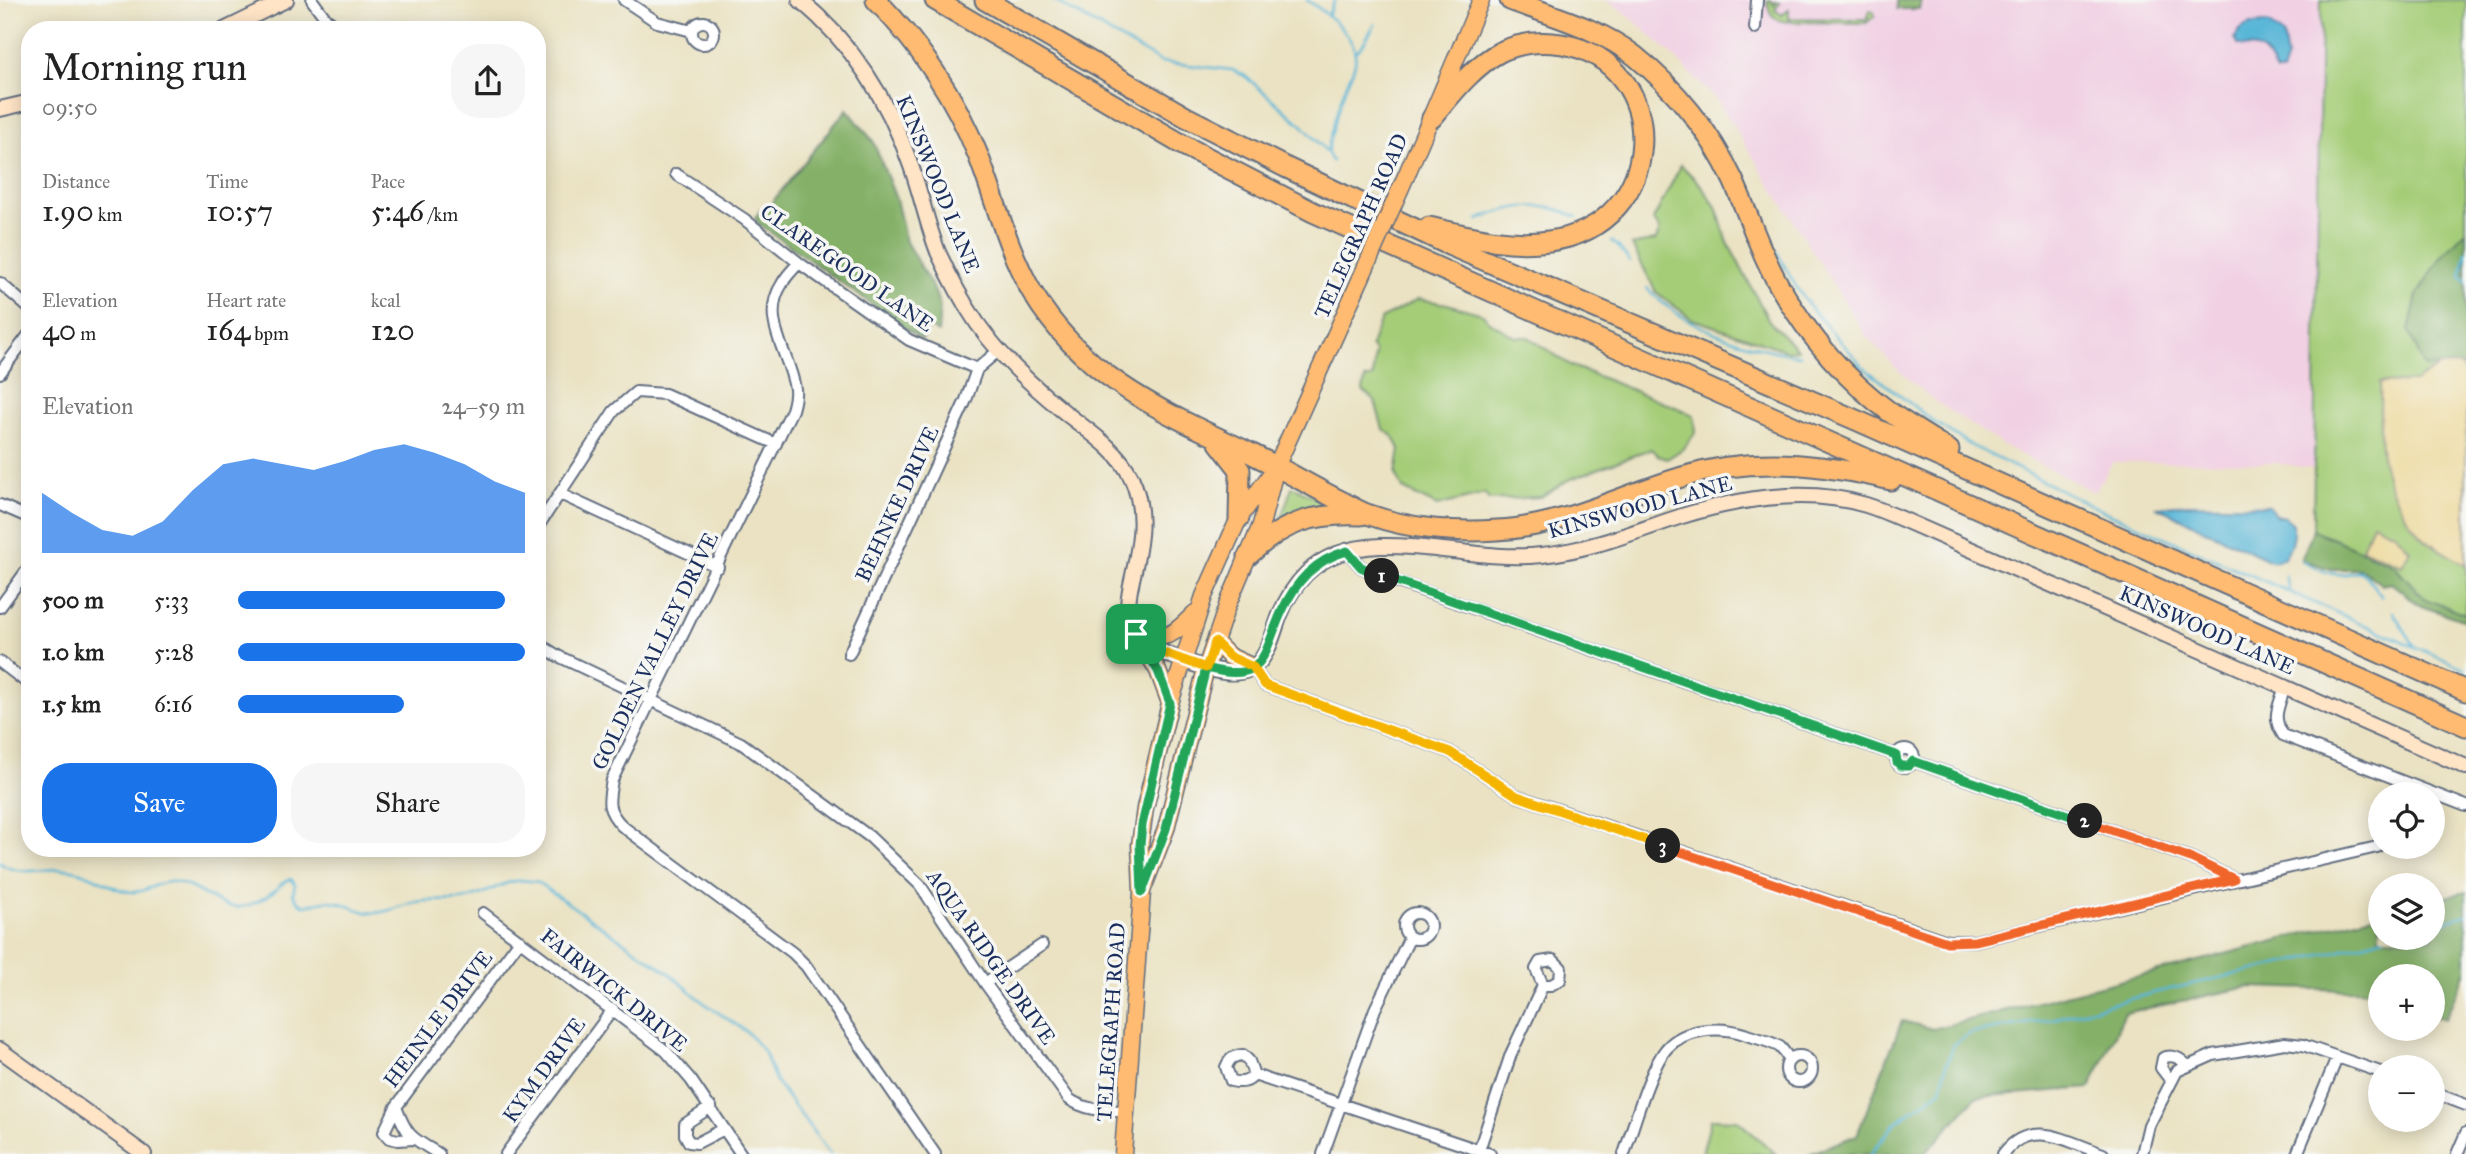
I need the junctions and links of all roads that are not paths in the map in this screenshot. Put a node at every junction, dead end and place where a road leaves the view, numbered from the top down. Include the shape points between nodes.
1 (286, 0) edge
2 (312, 0) edge
3 (624, 0) edge
4 (800, 0) edge
5 (876, 0) edge
6 (935, 0) edge
7 (985, 0) edge
8 (1481, 0) edge
9 (1510, 0) edge
10 (1533, 0) edge
11 (1756, 0) edge
12 (1550, 15) junction
13 (243, 21) edge
14 (329, 21) edge
15 (1755, 29) dead end
16 (692, 32) dead end
17 (21, 104) edge
18 (0, 109) edge
19 (1432, 118) junction
20 (676, 174) dead end
21 (1394, 219) junction
22 (799, 262) junction
23 (0, 283) edge
24 (21, 301) edge
25 (21, 345) edge
26 (998, 351) junction
27 (977, 369) junction
28 (0, 373) edge
29 (1214, 437) junction
30 (776, 444) junction
31 (1276, 467) junction
32 (2006, 486) junction
33 (1936, 490) junction
34 (560, 494) junction
35 (0, 505) edge
36 (21, 513) edge
37 (546, 515) edge
38 (1369, 515) junction
39 (1239, 519) junction
40 (1347, 551) junction
41 (1248, 556) junction
42 (718, 567) junction
43 (21, 578) edge
44 (0, 607) edge
45 (1199, 609) junction
46 (1136, 634) junction
47 (1215, 642) junction
48 (546, 648) edge
49 (849, 654) dead end
50 (1182, 660) junction
51 (0, 662) edge
52 (1253, 667) junction
53 (1206, 668) junction
54 (21, 678) edge
55 (2285, 687) junction
56 (2466, 691) edge
57 (651, 701) junction
58 (1170, 703) junction
59 (2466, 726) edge
60 (2466, 767) edge
61 (2466, 806) edge
62 (2368, 849) edge
63 (2234, 879) junction
64 (1142, 892) junction
65 (483, 913) dead end
66 (1409, 939) dead end
67 (520, 940) junction
68 (1042, 945) dead end
69 (985, 983) junction
70 (1543, 985) dead end
71 (613, 1009) junction
72 (0, 1050) edge
73 (2337, 1058) junction
74 (1790, 1060) dead end
75 (2368, 1068) edge
76 (1254, 1075) dead end
77 (2445, 1097) edge
78 (1341, 1103) junction
79 (2466, 1105) edge
80 (396, 1107) junction
81 (711, 1107) junction
82 (1125, 1111) junction
83 (724, 1129) junction
84 (2466, 1133) edge
85 (413, 1139) junction
86 (1479, 1150) junction
87 (144, 1154) edge
88 (439, 1154) edge
89 (506, 1154) edge
90 (741, 1154) edge
91 (935, 1154) edge
92 (1123, 1154) edge
93 (1323, 1154) edge
94 (1490, 1154) edge
95 (1624, 1154) edge
96 (2003, 1154) edge
97 (2103, 1154) edge
98 (2142, 1154) edge
99 (2297, 1154) edge
100 (2457, 1154) edge

1 - 13 street
2 - 14 street
3 - 16 street via 657,22
4 - 26 street, KINSWOOD LANE via 860,61 884,101 910,163 937,250
5 - 29 highway via 913,42 951,100 970,136 1012,252 1055,324 1086,358 1124,388
6 - 33 highway via 1183,145 1301,207
7 - 21 highway via 1186,117
8 - 19 main road, TELEGRAPH ROAD
9 - 12 highway
10 - 12 highway
11 - 15 street
12 - 32 highway via 1611,40 1653,71 1685,105 1733,179 1779,286 1844,372 1889,411
17 - 18 street
19 - 21 highway via 1474,71 1501,52 1538,42 1569,45 1595,56 1626,86 1641,121 1641,159 1634,182 1614,212 1594,227 1560,239 1504,242
19 - 31 main road, TELEGRAPH ROAD, bridge
20 - 22 street, CLAREGOOD LANE
21 - 32 highway
22 - 27 street, CLAREGOOD LANE via 909,340
22 - 30 street, GOLDEN VALLEY DRIVE via 780,285 775,302 778,338 796,392
23 - 24 street
25 - 28 street
26 - 27 street
26 - 46 street, KINSWOOD LANE via 1112,452 1132,480 1141,526 1128,607
27 - 49 street, BEHNKE DRIVE
29 - 31 highway
29 - 39 highway via 1240,470
30 - 34 street via 665,394 636,392 614,411
30 - 42 street, GOLDEN VALLEY DRIVE
31 - 38 highway
31 - 39 main road, TELEGRAPH ROAD
31 - 41 main road, TELEGRAPH ROAD
32 - 56 highway
33 - 38 highway via 1832,467 1755,463 1699,472 1560,521 1518,529 1459,530
33 - 59 highway
34 - 37 street
34 - 42 street
35 - 36 street
38 - 41 highway via 1328,514 1302,520 1264,541
39 - 45 main road, TELEGRAPH ROAD
40 - 52 street, KINSWOOD LANE via 1326,558 1298,583 1265,656
40 - 55 street, KINSWOOD LANE via 1390,546 1491,556 1542,555 1761,497 1831,498 1902,519
40 - 63 street via 1361,567 1395,581 1896,755 1907,749 1913,761 2191,858
41 - 47 main road, TELEGRAPH ROAD
42 - 57 street, GOLDEN VALLEY DRIVE
43 - 44 street
45 - 46 main road via 1170,636
45 - 50 main road, TELEGRAPH ROAD
46 - 50 street
46 - 58 main road
47 - 52 main road via 1229,656
47 - 53 main road, TELEGRAPH ROAD
48 - 57 street, AQUA RIDGE DRIVE
50 - 53 street
50 - 58 main road, TELEGRAPH ROAD
51 - 54 street
52 - 53 street via 1232,673
52 - 63 street via 1265,685 1450,752 1517,796 1947,942 1975,941
53 - 64 main road, TELEGRAPH ROAD via 1166,829
55 - 60 street, KINSWOOD LANE
55 - 61 street via 2276,714 2283,735
57 - 69 street, AQUA RIDGE DRIVE via 741,743 870,837 920,885
57 - 91 street, GOLDEN VALLEY DRIVE via 612,780 610,813 806,966
58 - 64 main road, TELEGRAPH ROAD via 1142,825
62 - 63 street
64 - 82 main road, TELEGRAPH ROAD
65 - 67 street, FAIRWICK DRIVE
66 - 78 street via 1375,1009
67 - 71 street, FAIRWICK DRIVE
67 - 80 street, HEINLE DRIVE
68 - 69 street
69 - 82 street, AQUA RIDGE DRIVE via 1069,1099 1090,1109
70 - 86 street via 1511,1054
71 - 81 street, FAIRWICK DRIVE via 666,1051
71 - 89 street, KYM DRIVE
72 - 87 street
73 - 75 street
73 - 98 street via 2285,1043 2213,1055 2178,1073 2149,1125
73 - 99 street
74 - 95 street via 1779,1047 1732,1030 1697,1031 1676,1040 1660,1058
76 - 78 street
77 - 79 street
78 - 86 street
78 - 93 street
80 - 85 street, HEINLE DRIVE
80 - 85 street via 384,1132 389,1138
81 - 83 street, FAIRWICK DRIVE
81 - 83 street via 685,1124 689,1142 697,1143
82 - 92 main road, TELEGRAPH ROAD
83 - 90 street, FAIRWICK DRIVE
84 - 100 street
85 - 88 street
86 - 94 street
96 - 97 street via 2021,1136 2034,1134

